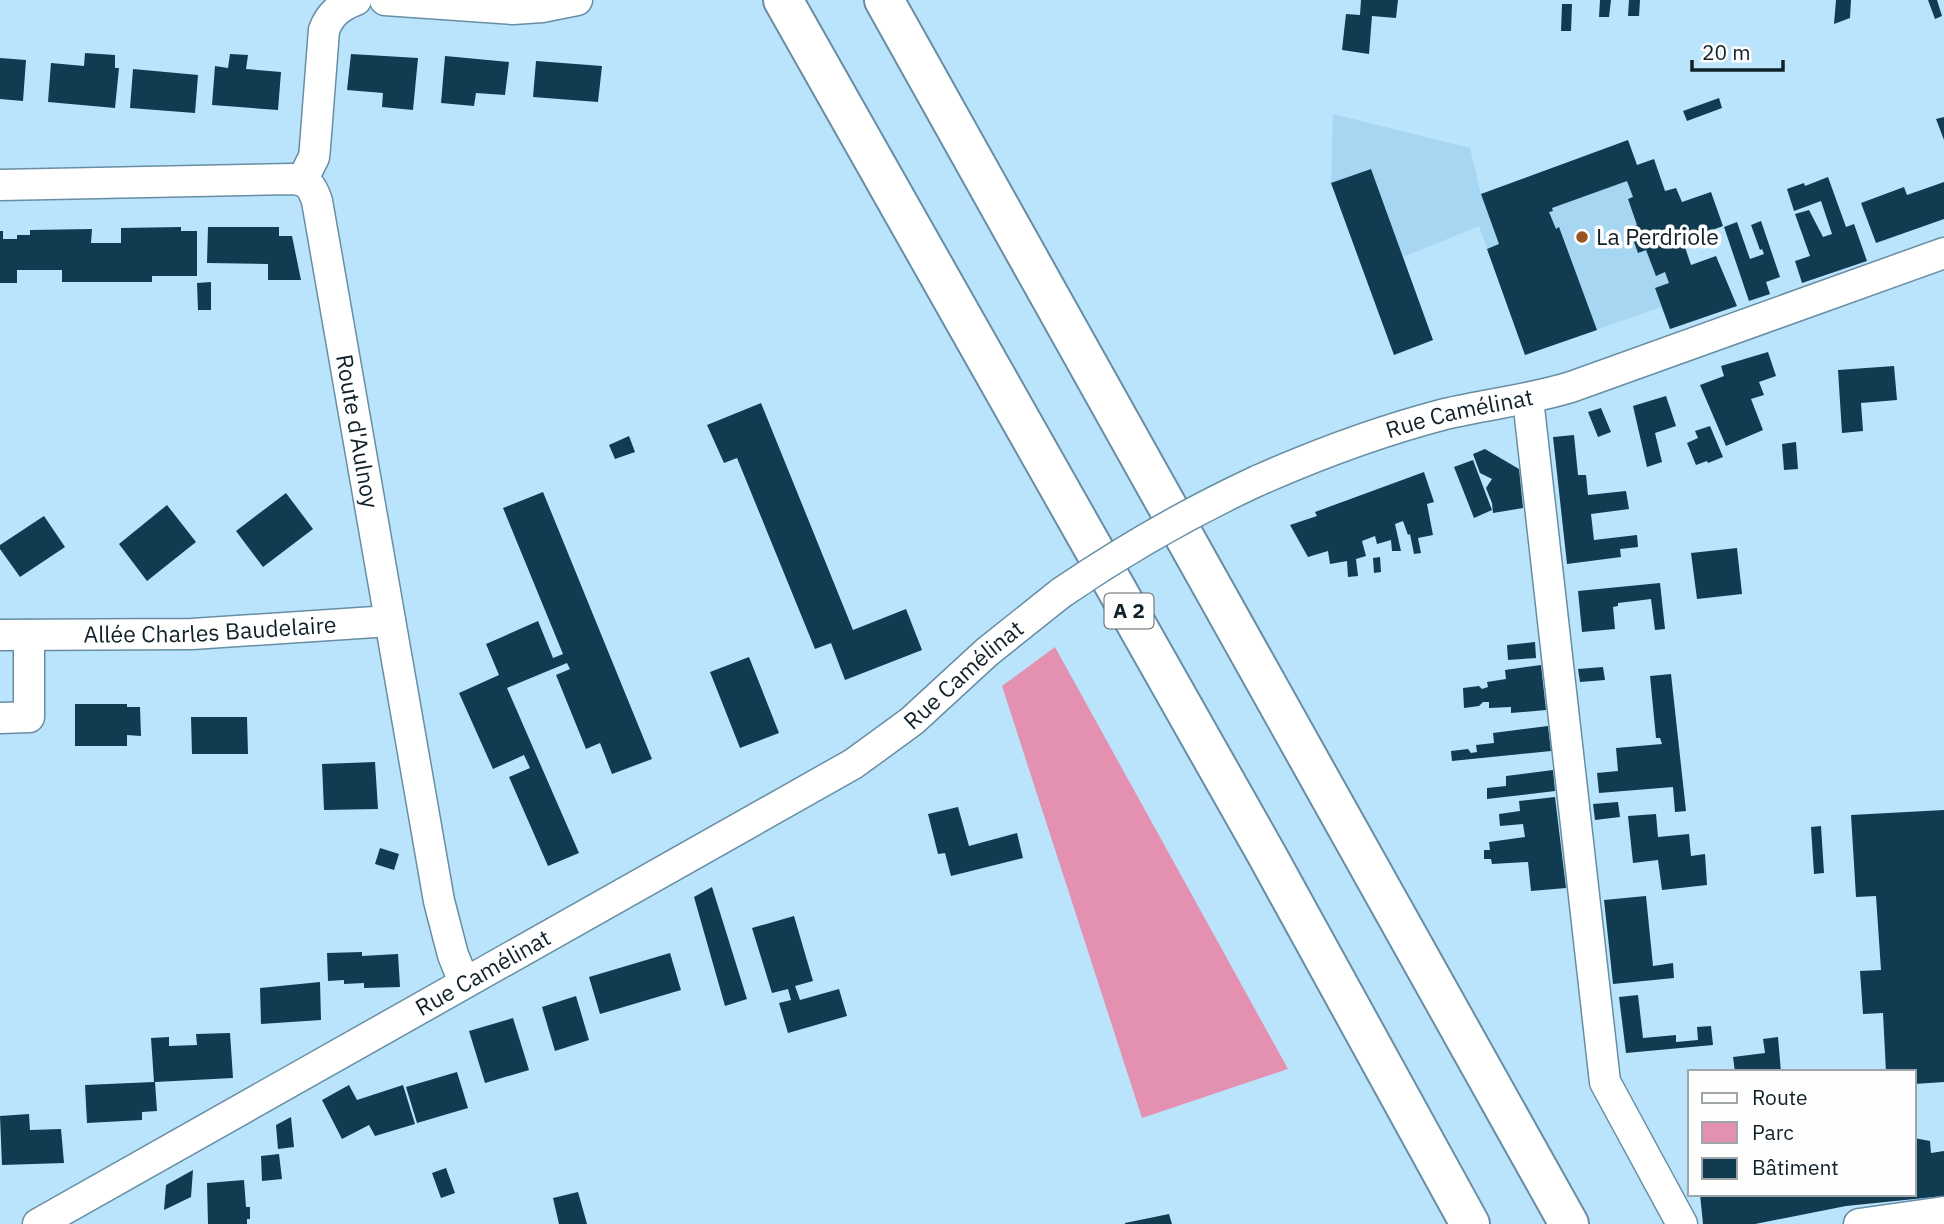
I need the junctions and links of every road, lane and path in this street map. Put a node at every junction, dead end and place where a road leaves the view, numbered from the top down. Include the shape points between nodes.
1 (356, 0) edge
2 (385, 0) edge
3 (577, 0) edge
4 (783, 0) edge
5 (884, 0) edge
6 (303, 179) junction
7 (0, 185) edge
8 (1944, 253) edge
9 (1528, 399) junction
10 (390, 621) junction
11 (14, 635) edge
12 (0, 718) edge
13 (464, 982) junction
14 (1944, 1212) edge
15 (38, 1224) edge
16 (1470, 1224) edge
17 (1569, 1224) edge
18 (1682, 1224) edge
19 (1859, 1224) edge

1 - 6 street via 332,14 324,30 316,147
2 - 3 street via 513,9
4 - 16 highway, A 2 via 1267,855
5 - 17 highway
6 - 7 street
6 - 10 street, Route d'Aulnoy via 317,201
8 - 9 street, Rue Camélinat
9 - 13 street, Rue Camélinat, bridge via 1385,430 1188,513 1062,593 874,750
9 - 18 street via 1605,1082
10 - 11 street, Allée Charles Baudelaire via 192,634
10 - 13 street, Route d'Aulnoy via 439,901
11 - 12 street, Allée Charles Baudelaire via 29,717
13 - 15 street, Rue Camélinat
14 - 19 street

